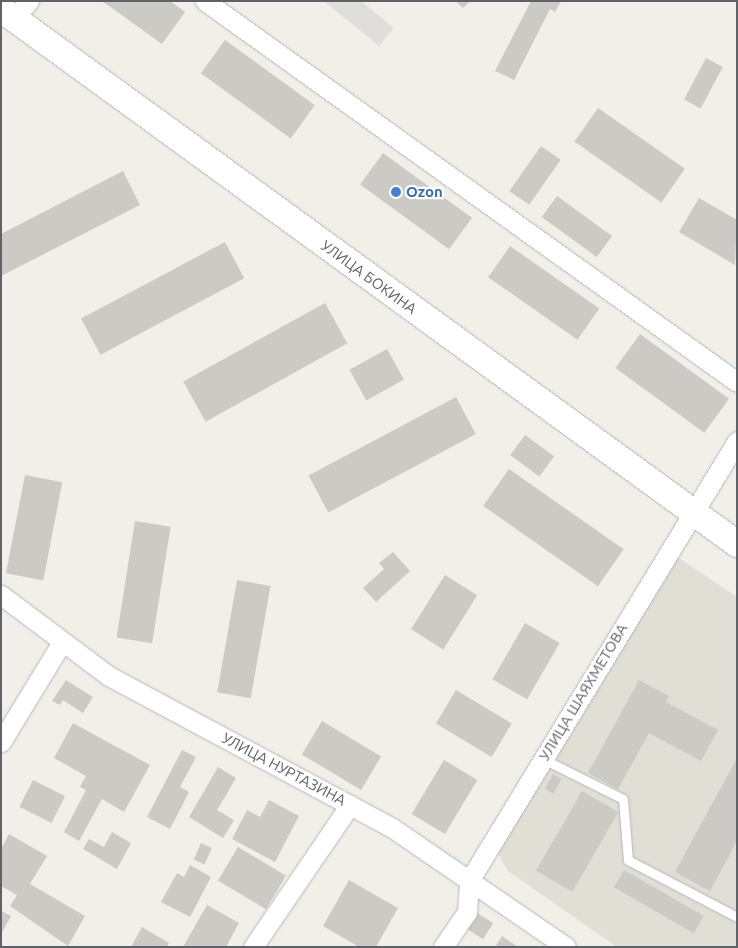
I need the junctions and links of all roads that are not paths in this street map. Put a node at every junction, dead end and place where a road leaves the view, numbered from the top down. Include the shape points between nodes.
1 (205, 1) edge
2 (15, 9) edge
3 (737, 382) edge
4 (737, 442) edge
5 (692, 512) junction
6 (737, 544) edge
7 (1, 595) edge
8 (62, 642) junction
9 (1, 742) edge
10 (542, 759) junction
11 (350, 805) junction
12 (469, 881) junction
13 (737, 917) edge
14 (253, 947) edge
15 (443, 947) edge
16 (566, 947) edge

1 - 3 street
2 - 5 street, УЛИЦА БОКИНА
4 - 5 street, УЛИЦА ШАЯХМЕТОВА
5 - 6 street, УЛИЦА БОКИНА
5 - 10 street, УЛИЦА ШАЯХМЕТОВА
7 - 8 street, УЛИЦА НУРТАЗИНА
8 - 9 street
8 - 11 street, УЛИЦА НУРТАЗИНА via 109,676
10 - 12 street, УЛИЦА ШАЯХМЕТОВА
10 - 13 lane via 623,799 628,860
11 - 12 street, УЛИЦА НУРТАЗИНА
11 - 14 street
12 - 15 street, УЛИЦА ШАЯХМЕТОВА via 467,912
12 - 16 street, УЛИЦА НУРТАЗИНА

